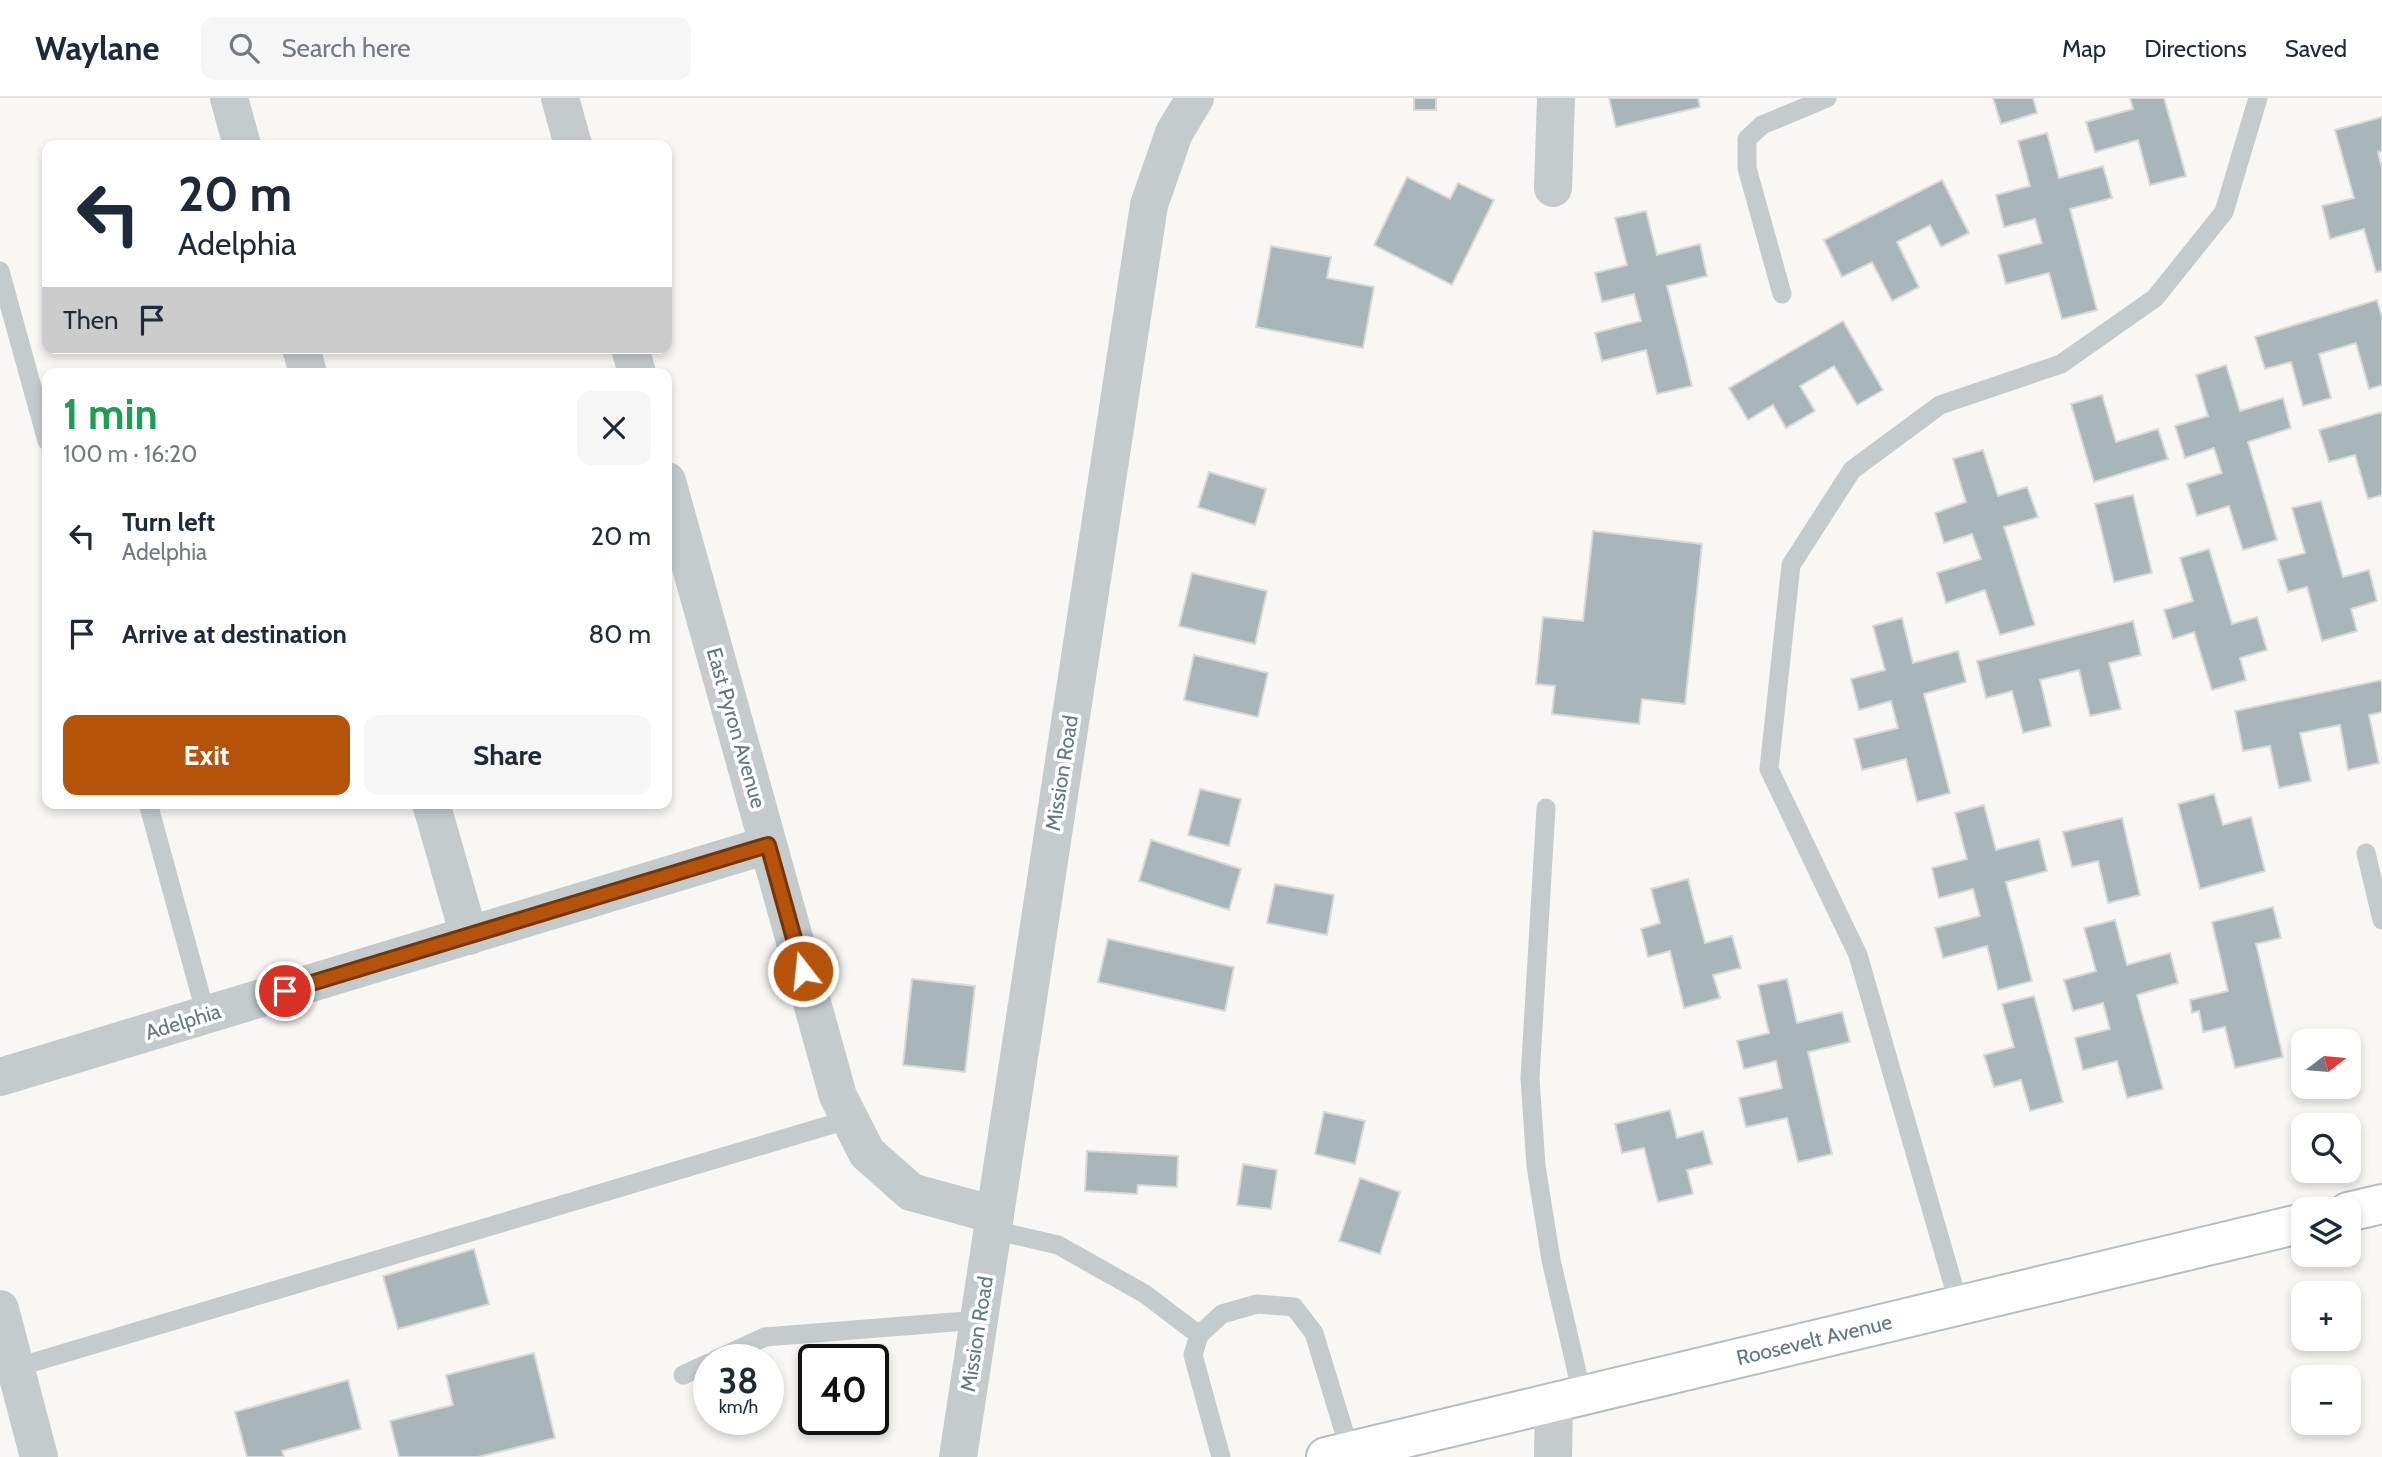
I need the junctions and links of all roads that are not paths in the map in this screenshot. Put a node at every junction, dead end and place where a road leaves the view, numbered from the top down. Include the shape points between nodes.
1 (229, 98) edge
2 (560, 98) edge
3 (1195, 98) edge
4 (1556, 98) edge
5 (1827, 98) edge
6 (2258, 98) edge
7 (242, 140) edge
8 (572, 140) edge
9 (1553, 188) dead end
10 (0, 271) edge
11 (1782, 294) dead end
12 (42, 423) edge
13 (672, 499) edge
14 (1546, 808) dead end
15 (150, 809) edge
16 (433, 809) edge
17 (768, 845) junction
18 (2366, 853) dead end
19 (2382, 920) edge
20 (468, 936) junction
21 (206, 1015) junction
22 (0, 1077) edge
23 (850, 1119) junction
24 (2382, 1204) edge
25 (2361, 1209) edge
26 (994, 1223) junction
27 (2291, 1226) edge
28 (1959, 1304) junction
29 (0, 1309) edge
30 (979, 1320) junction
31 (1199, 1335) junction
32 (750, 1344) edge
33 (8, 1369) edge
34 (693, 1370) edge
35 (683, 1375) dead end
36 (1568, 1398) junction
37 (1338, 1454) edge
38 (39, 1457) edge
39 (958, 1457) edge
40 (1222, 1457) edge
41 (1553, 1457) edge

1 - 7 street
2 - 8 street
3 - 26 street, Mission Road via 1174,133 1149,205
4 - 9 street
5 - 11 lane via 1762,125 1747,139 1747,168
6 - 28 lane via 2224,212 2155,298 2062,364 1940,405 1852,470 1791,565 1769,769 1858,955
10 - 12 lane
13 - 17 street, East Pyron Avenue
14 - 36 lane via 1530,1078 1536,1166
15 - 21 lane
16 - 20 street
17 - 20 street, Adelphia
17 - 23 street, East Pyron Avenue via 838,1096
18 - 19 lane
20 - 21 street, Adelphia
21 - 22 street, Adelphia
23 - 26 street, East Pyron Avenue via 867,1153 911,1192
23 - 33 lane
24 - 25 main road
26 - 30 street, Mission Road
26 - 31 lane via 1058,1245 1145,1294
27 - 28 main road, Roosevelt Avenue
28 - 36 main road, Roosevelt Avenue
29 - 33 street
30 - 32 lane via 765,1337
30 - 39 street, Mission Road
31 - 37 lane via 1222,1314 1257,1304 1294,1307 1314,1333
31 - 40 lane via 1193,1355
33 - 38 street
34 - 35 lane
36 - 37 main road, Roosevelt Avenue
36 - 41 street

